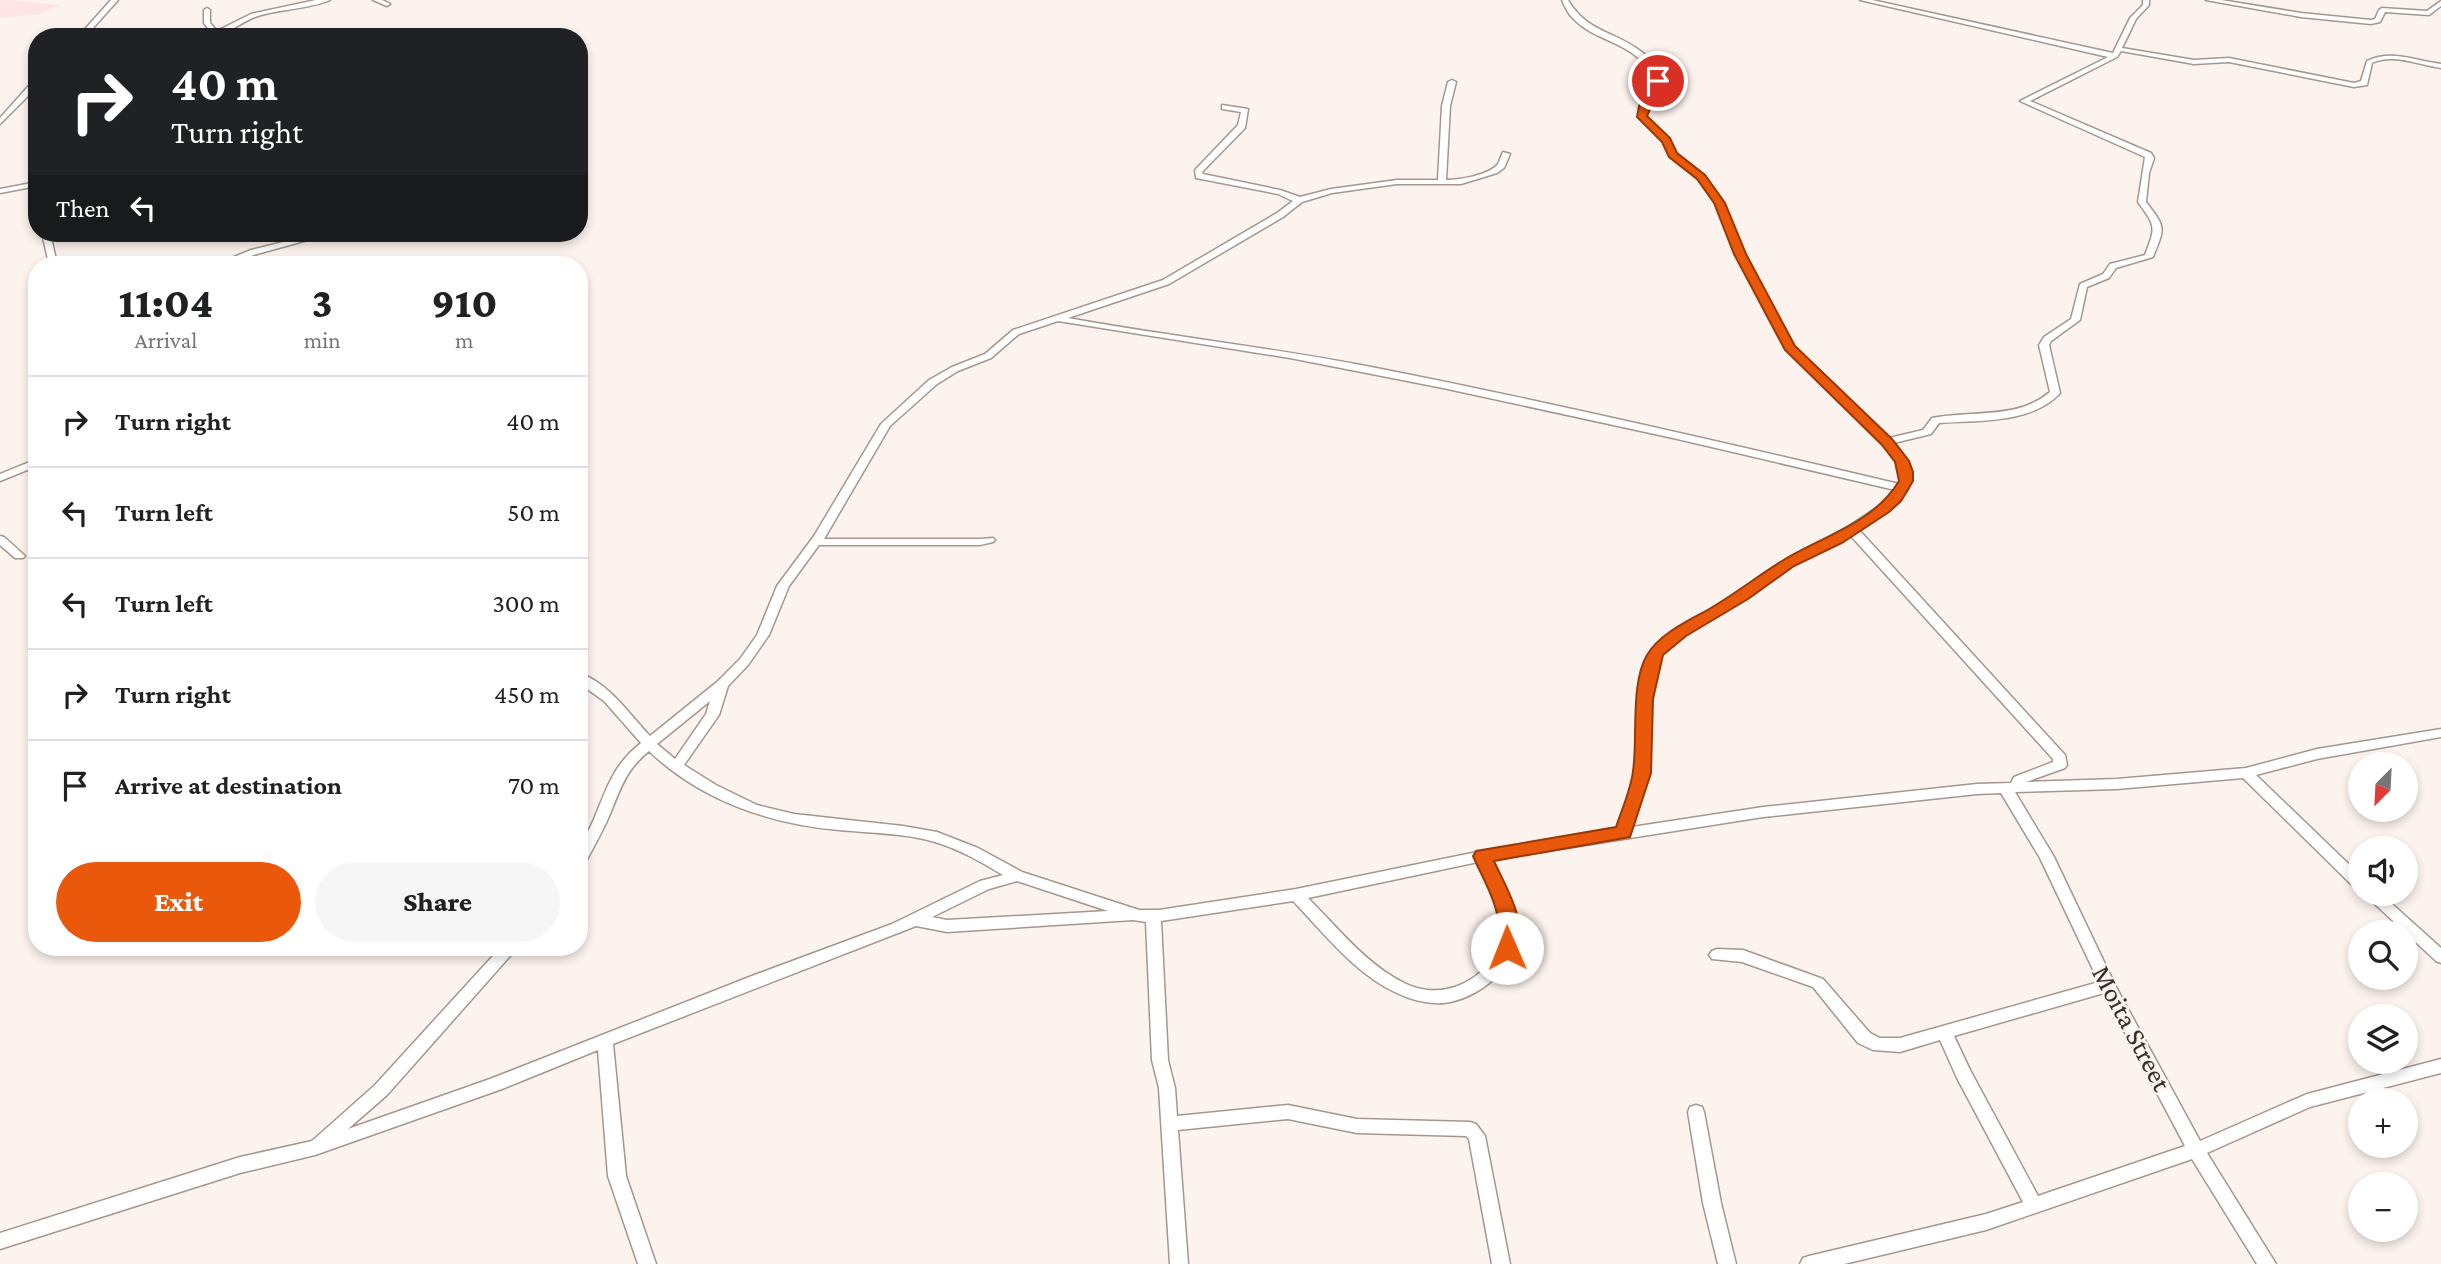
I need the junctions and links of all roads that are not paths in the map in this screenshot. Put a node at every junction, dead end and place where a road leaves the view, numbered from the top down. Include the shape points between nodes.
1 (115, 0) edge
2 (327, 0) edge
3 (376, 0) edge
4 (1565, 0) edge
5 (1863, 0) edge
6 (2146, 0) edge
7 (2209, 0) edge
8 (387, 4) dead end
9 (2441, 4) edge
10 (207, 10) dead end
11 (89, 28) edge
12 (210, 28) edge
13 (230, 28) edge
14 (2117, 52) junction
15 (2441, 66) edge
16 (1452, 82) dead end
17 (28, 95) edge
18 (1225, 107) dead end
19 (0, 122) edge
20 (1506, 154) dead end
21 (1442, 180) junction
22 (28, 186) edge
23 (0, 191) edge
24 (1299, 200) junction
25 (293, 242) edge
26 (243, 256) edge
27 (1059, 319) junction
28 (1887, 442) junction
29 (28, 466) edge
30 (0, 478) edge
31 (1901, 488) junction
32 (1854, 528) junction
33 (0, 539) edge
34 (989, 540) dead end
35 (816, 542) junction
36 (19, 556) dead end
37 (588, 684) edge
38 (722, 685) junction
39 (2441, 733) edge
40 (648, 743) junction
41 (676, 767) junction
42 (2246, 773) junction
43 (2011, 788) junction
44 (1623, 832) junction
45 (588, 842) edge
46 (1482, 856) junction
47 (2348, 871) edge
48 (1017, 876) junction
49 (1296, 895) junction
50 (2384, 906) edge
51 (1146, 916) junction
52 (916, 920) junction
53 (1717, 955) dead end
54 (502, 956) edge
55 (2441, 957) edge
56 (2108, 986) junction
57 (1944, 1032) junction
58 (605, 1042) junction
59 (2441, 1066) edge
60 (1696, 1112) dead end
61 (1169, 1124) junction
62 (315, 1148) junction
63 (2196, 1150) junction
64 (2034, 1204) junction
65 (0, 1241) edge
66 (647, 1264) edge
67 (1179, 1264) edge
68 (1501, 1264) edge
69 (1727, 1264) edge
70 (1809, 1264) edge
71 (2267, 1264) edge

1 - 11 street
2 - 13 street via 250,17
3 - 8 street
4 - 28 street via 1580,21 1631,47 1650,63 1658,81 1642,117 1720,203 1740,254 1790,348
5 - 14 street
6 - 14 street
7 - 9 street via 2371,22 2378,21 2382,10 2429,13
10 - 12 street
14 - 15 street via 2194,62 2223,60 2354,85 2364,83 2375,58
14 - 28 street via 2024,101 2148,155 2142,202 2157,222 2158,233 2149,257 2113,266 2106,276 2083,286 2075,320 2044,345 2055,393 2050,399 2025,410 1936,421 1927,432
16 - 21 street via 1445,111
17 - 19 street
18 - 24 street via 1244,109 1242,127 1199,176
20 - 21 street via 1494,172 1461,182
21 - 24 street via 1358,187
22 - 23 street
24 - 27 street via 1166,282
25 - 26 street
27 - 31 street via 1290,355 1489,394
27 - 35 street via 1013,334 994,352 947,373 906,405 886,424
28 - 31 street via 1906,472
29 - 30 street
31 - 32 street via 1894,501
32 - 43 street via 2060,758 2060,765 2019,780
32 - 44 street via 1788,563 1680,632 1658,652 1645,699 1642,773
33 - 36 street
34 - 35 street
35 - 38 street via 783,586 763,635
37 - 40 street via 626,715
38 - 40 street
38 - 41 street via 712,715
39 - 42 street via 2317,754
40 - 41 street
40 - 45 street via 621,771
41 - 48 street via 750,807 794,819 925,834 964,846
42 - 43 street
42 - 47 street
43 - 44 street via 1763,812
43 - 56 street, Moita Street
44 - 46 street
46 - 49 street
46 - 49 street via 1506,911 1507,948 1477,987 1449,997 1425,995 1388,981
48 - 51 street
48 - 52 street via 985,885
49 - 51 street
50 - 55 street
51 - 52 street via 947,926
51 - 61 street
52 - 58 street
53 - 57 street via 1743,956 1818,983 1870,1042 1900,1045
54 - 62 street via 381,1090
56 - 57 street
56 - 63 street, Moita Street
57 - 64 street
58 - 62 street
58 - 66 street via 617,1176
59 - 63 street via 2307,1101
60 - 69 street
61 - 67 street
61 - 68 street via 1288,1112 1357,1126 1469,1129 1477,1136
62 - 65 street via 240,1165
63 - 64 street
63 - 71 street, Moita Street
64 - 70 street via 1986,1222

